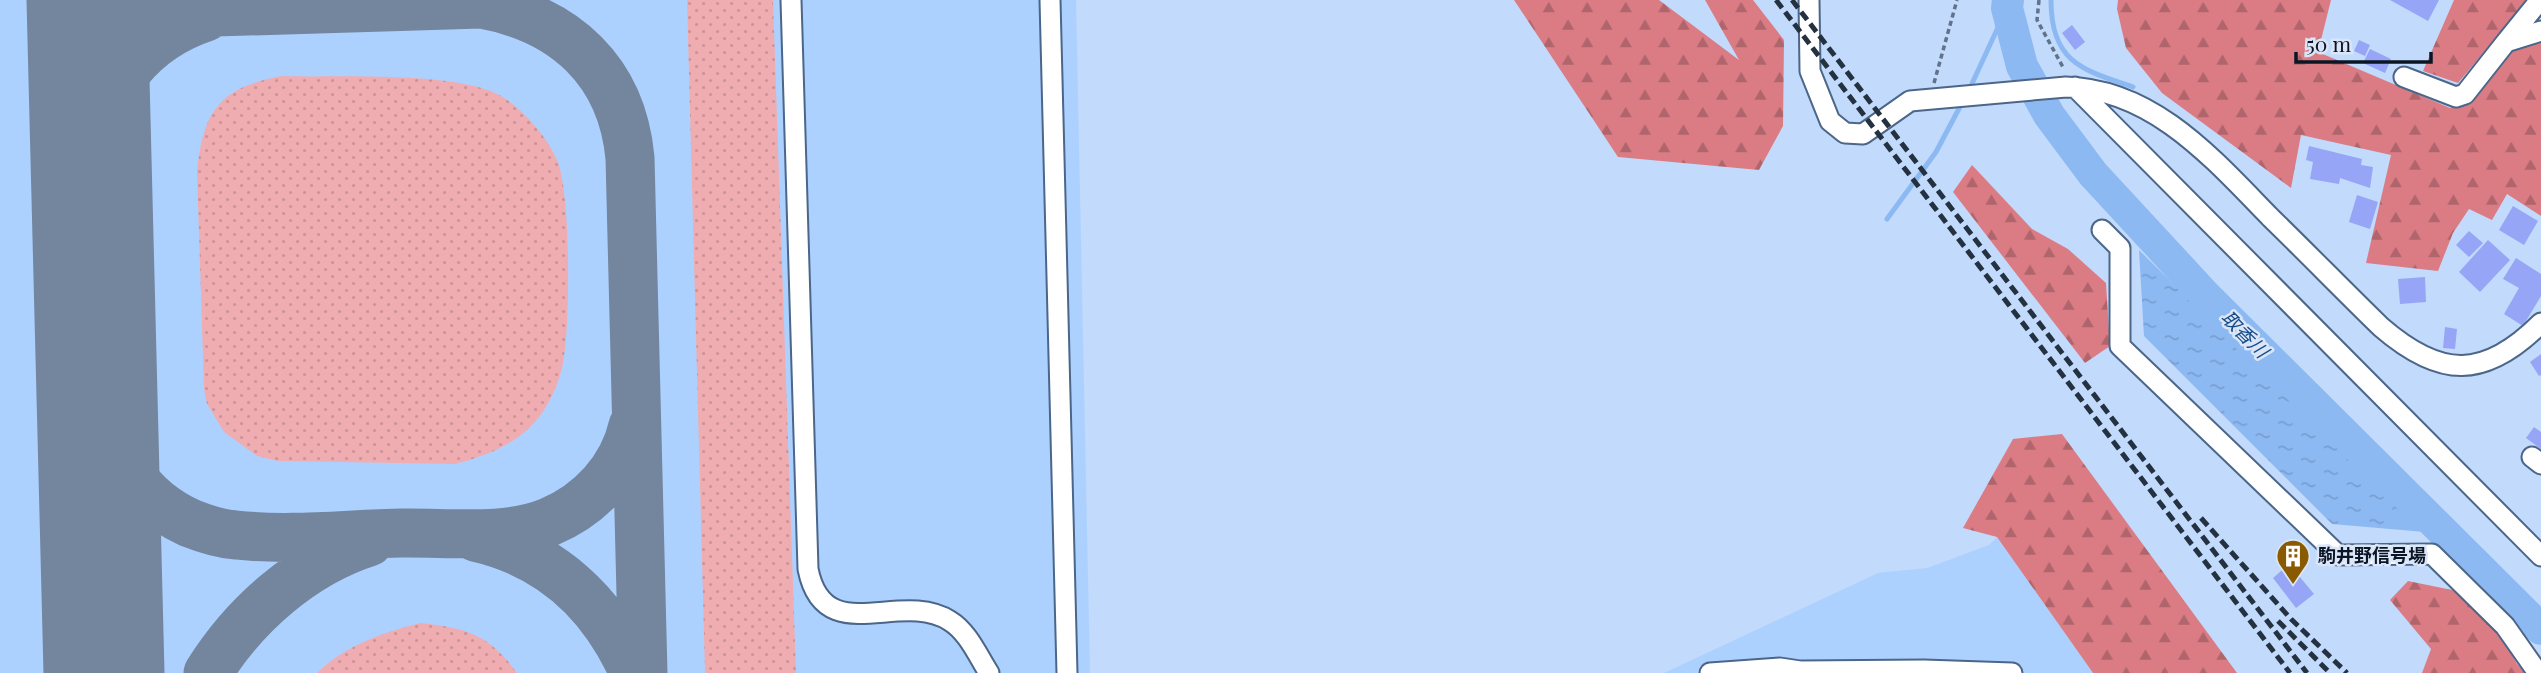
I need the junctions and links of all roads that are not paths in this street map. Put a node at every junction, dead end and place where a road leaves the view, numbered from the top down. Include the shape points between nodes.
1 (791, 0) edge
2 (1050, 0) edge
3 (1809, 0) edge
4 (2540, 0) edge
5 (2541, 31) edge
6 (2506, 42) junction
7 (2404, 78) dead end
8 (2076, 87) junction
9 (2102, 230) dead end
10 (2541, 323) edge
11 (2541, 556) edge
12 (2537, 667) edge
13 (1797, 672) edge
14 (1983, 672) edge
15 (989, 673) edge
16 (1068, 673) edge
17 (1710, 673) edge
18 (2012, 673) edge

1 - 15 street via 812,589 821,603 836,612 909,610 950,621
2 - 16 street
3 - 8 street via 1810,71 1830,121 1845,133 1863,134 1910,101
4 - 6 street
5 - 6 street
6 - 7 street via 2465,94 2456,97
8 - 10 street via 2117,95 2157,114 2205,151 2408,351 2462,367 2518,346
8 - 11 street
9 - 12 street via 2120,248 2120,346 2339,555 2431,554 2505,626
13 - 14 street
13 - 17 street via 1780,668
14 - 18 street

